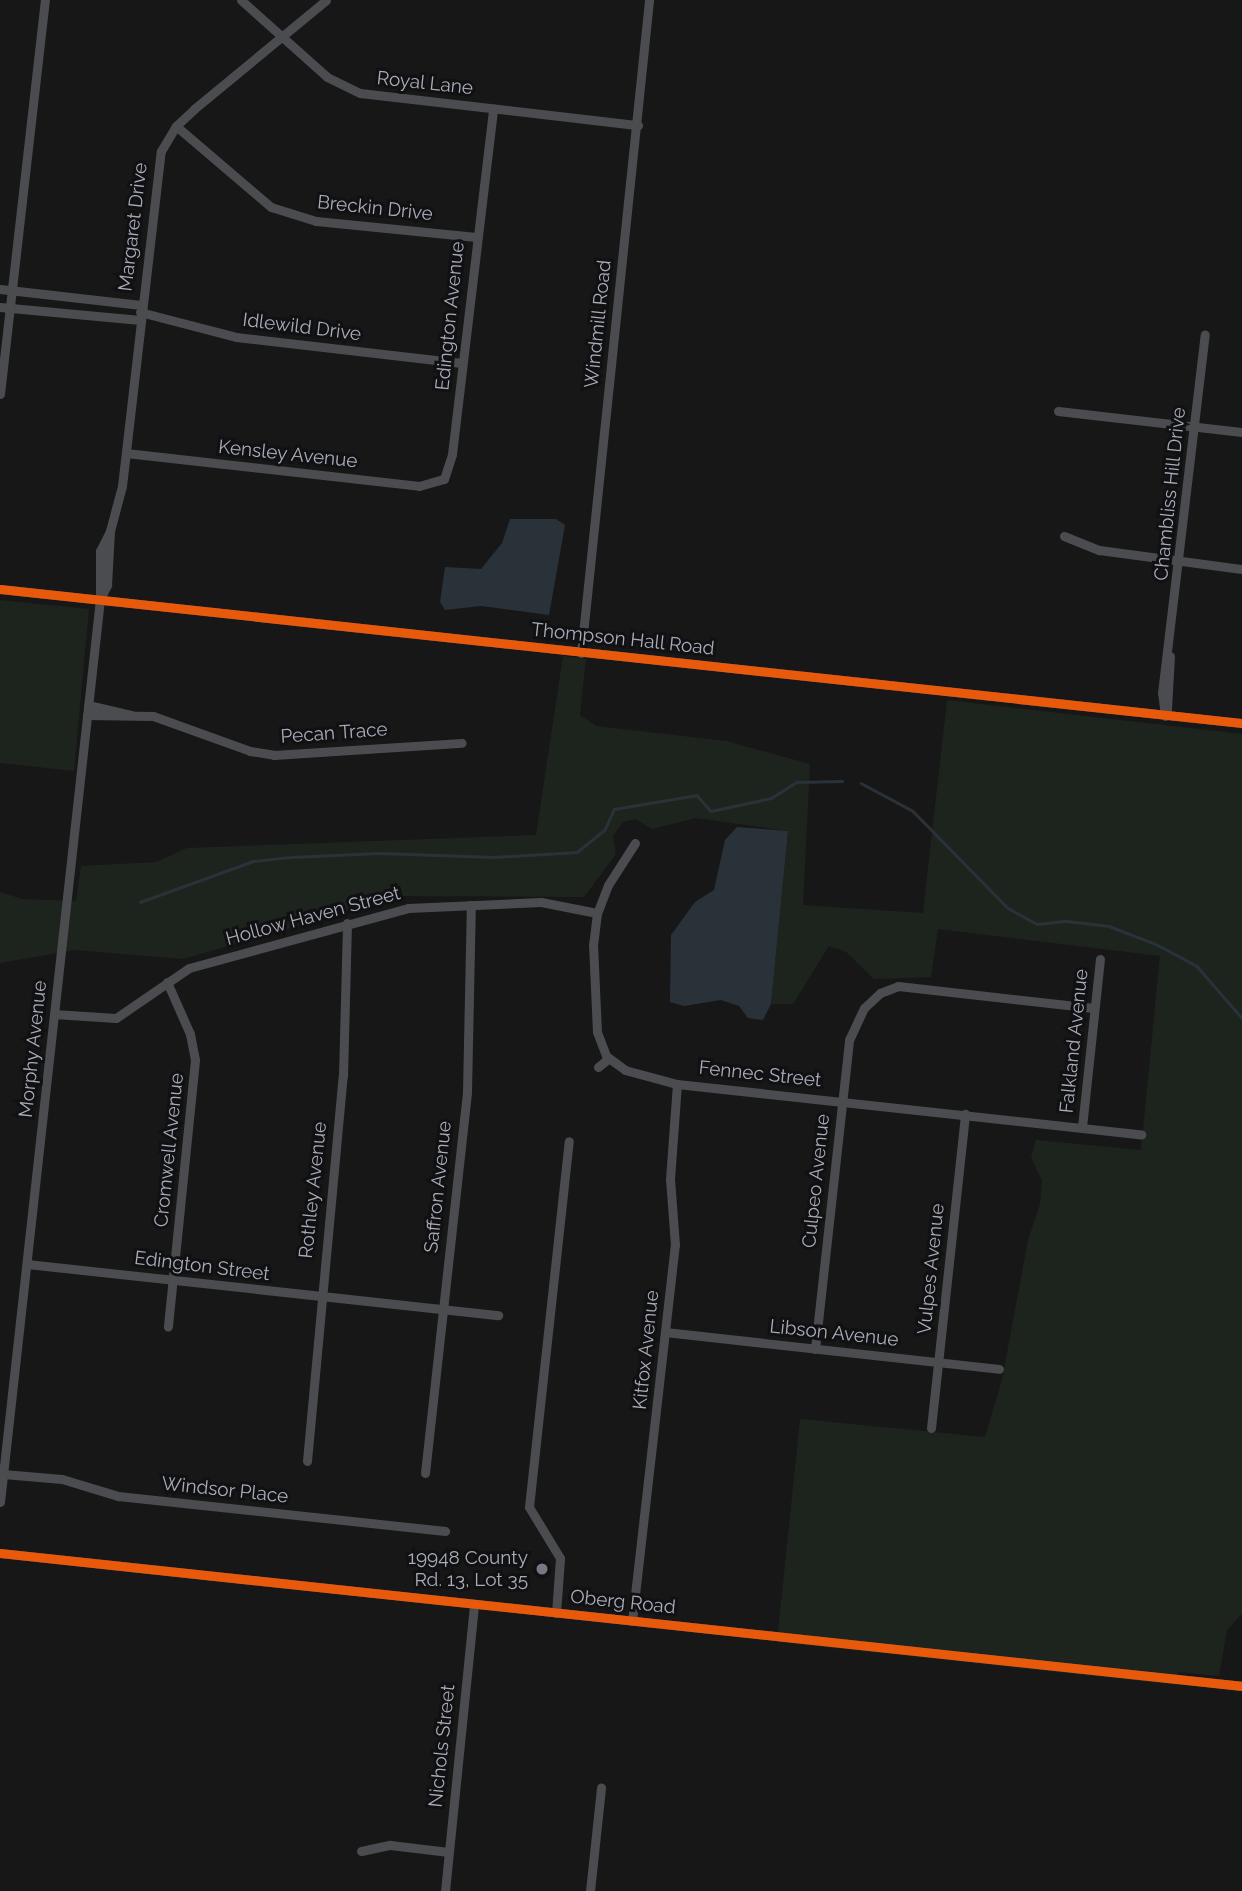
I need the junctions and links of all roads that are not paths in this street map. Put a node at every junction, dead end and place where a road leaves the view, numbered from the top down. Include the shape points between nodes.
1 (45, 0) edge
2 (241, 0) edge
3 (326, 0) edge
4 (649, 0) edge
5 (282, 36) junction
6 (493, 108) junction
7 (176, 125) junction
8 (638, 125) junction
9 (476, 237) junction
10 (0, 289) edge
11 (12, 290) junction
12 (5, 307) edge
13 (140, 312) junction
14 (1205, 335) dead end
15 (462, 363) junction
16 (0, 394) edge
17 (1058, 411) dead end
18 (1194, 426) junction
19 (1242, 432) edge
20 (126, 453) junction
21 (444, 479) joint
22 (1064, 536) dead end
23 (1179, 562) junction
24 (1242, 569) edge
25 (0, 589) edge
26 (100, 599) junction
27 (581, 653) junction
28 (88, 710) junction
29 (1165, 716) junction
30 (1242, 723) edge
31 (462, 743) dead end
32 (635, 843) dead end
33 (471, 905) junction
34 (597, 913) junction
35 (346, 923) junction
36 (1100, 959) dead end
37 (167, 982) junction
38 (1094, 1008) junction
39 (54, 1014) junction
40 (609, 1058) junction
41 (598, 1067) dead end
42 (677, 1084) junction
43 (842, 1100) junction
44 (965, 1114) junction
45 (1082, 1127) junction
46 (1141, 1133) dead end
47 (569, 1141) dead end
48 (27, 1264) junction
49 (173, 1279) junction
50 (319, 1298) junction
51 (442, 1310) junction
52 (498, 1315) dead end
53 (168, 1327) dead end
54 (666, 1332) junction
55 (815, 1349) junction
56 (938, 1362) junction
57 (999, 1369) dead end
58 (931, 1428) dead end
59 (307, 1461) dead end
60 (425, 1473) dead end
61 (3, 1474) junction
62 (0, 1502) edge
63 (445, 1531) dead end
64 (0, 1553) edge
65 (474, 1604) junction
66 (556, 1613) junction
67 (632, 1621) junction
68 (1242, 1686) edge
69 (601, 1788) dead end
70 (361, 1851) dead end
71 (449, 1852) junction
72 (445, 1891) edge
73 (590, 1891) edge

1 - 11 street
2 - 5 street, Royal Lane
3 - 5 street, Margaret Drive
4 - 8 street, Windmill Road
5 - 6 street, Royal Lane via 327,78 351,90
5 - 7 street, Margaret Drive
6 - 8 street, Royal Lane
6 - 9 street, Edington Avenue
7 - 9 street, Breckin Drive via 271,207 316,221
7 - 13 street, Margaret Drive via 161,151 156,173
8 - 27 street, Windmill Road
9 - 15 street, Edington Avenue
10 - 11 street
11 - 12 street
11 - 13 street
12 - 13 street
12 - 16 street
13 - 15 street, Idlewild Drive via 236,337
13 - 20 street, Margaret Drive
14 - 18 street, Chambliss Hill Drive
15 - 21 street, Edington Avenue via 451,462
17 - 18 street
18 - 19 street
18 - 23 street, Chambliss Hill Drive
20 - 21 street, Kensley Avenue via 419,486
20 - 26 street, Margaret Drive via 110,531 107,585
22 - 23 street via 1099,550
23 - 24 street
23 - 29 street, Chambliss Hill Drive via 1171,693
25 - 26 street, Thompson Hall Road
26 - 27 street, Thompson Hall Road
26 - 28 street, Morphy Avenue
27 - 29 street, Thompson Hall Road
28 - 31 street, Pecan Trace via 180,723 250,751 274,755
28 - 39 street, Morphy Avenue
29 - 30 street, Thompson Hall Road
32 - 34 street via 608,885
33 - 34 street, Hollow Haven Street via 559,902
33 - 35 street, Hollow Haven Street via 408,908
33 - 51 street, Saffron Avenue via 468,1078
34 - 40 street via 595,1013 597,1032
35 - 37 street, Hollow Haven Street via 189,968
35 - 50 street, Rothley Avenue via 343,1076
36 - 38 street, Falkland Avenue
37 - 39 street, Hollow Haven Street via 116,1018
37 - 49 street, Cromwell Avenue via 190,1034 195,1060
38 - 43 street, Culpeo Avenue via 908,987 887,989 864,1008 850,1032
38 - 45 street, Falkland Avenue
39 - 48 street, Morphy Avenue
40 - 41 street
40 - 42 street, Fennec Street via 635,1075
42 - 43 street, Fennec Street
42 - 54 street, Kitfox Avenue via 670,1180 675,1245
43 - 44 street, Fennec Street
43 - 55 street, Culpeo Avenue
44 - 45 street, Fennec Street
44 - 56 street, Vulpes Avenue
45 - 46 street, Fennec Street
47 - 66 street via 529,1507 561,1558
48 - 49 street, Edington Street
48 - 61 street, Morphy Avenue
49 - 50 street, Edington Street
49 - 53 street, Cromwell Avenue
50 - 51 street, Edington Street
50 - 59 street, Rothley Avenue via 319,1355
51 - 52 street, Edington Street
51 - 60 street, Saffron Avenue
54 - 55 street, Libson Avenue
54 - 67 street, Kitfox Avenue
55 - 56 street, Libson Avenue
56 - 57 street, Libson Avenue
56 - 58 street, Vulpes Avenue
61 - 62 street, Morphy Avenue
61 - 63 street, Windsor Place via 62,1479 118,1496
64 - 65 street, Oberg Road
65 - 66 street, Oberg Road
65 - 71 street, Nichols Street
66 - 67 street, Oberg Road
67 - 68 street, Oberg Road
69 - 73 street
70 - 71 street via 390,1845
71 - 72 street, Nichols Street

